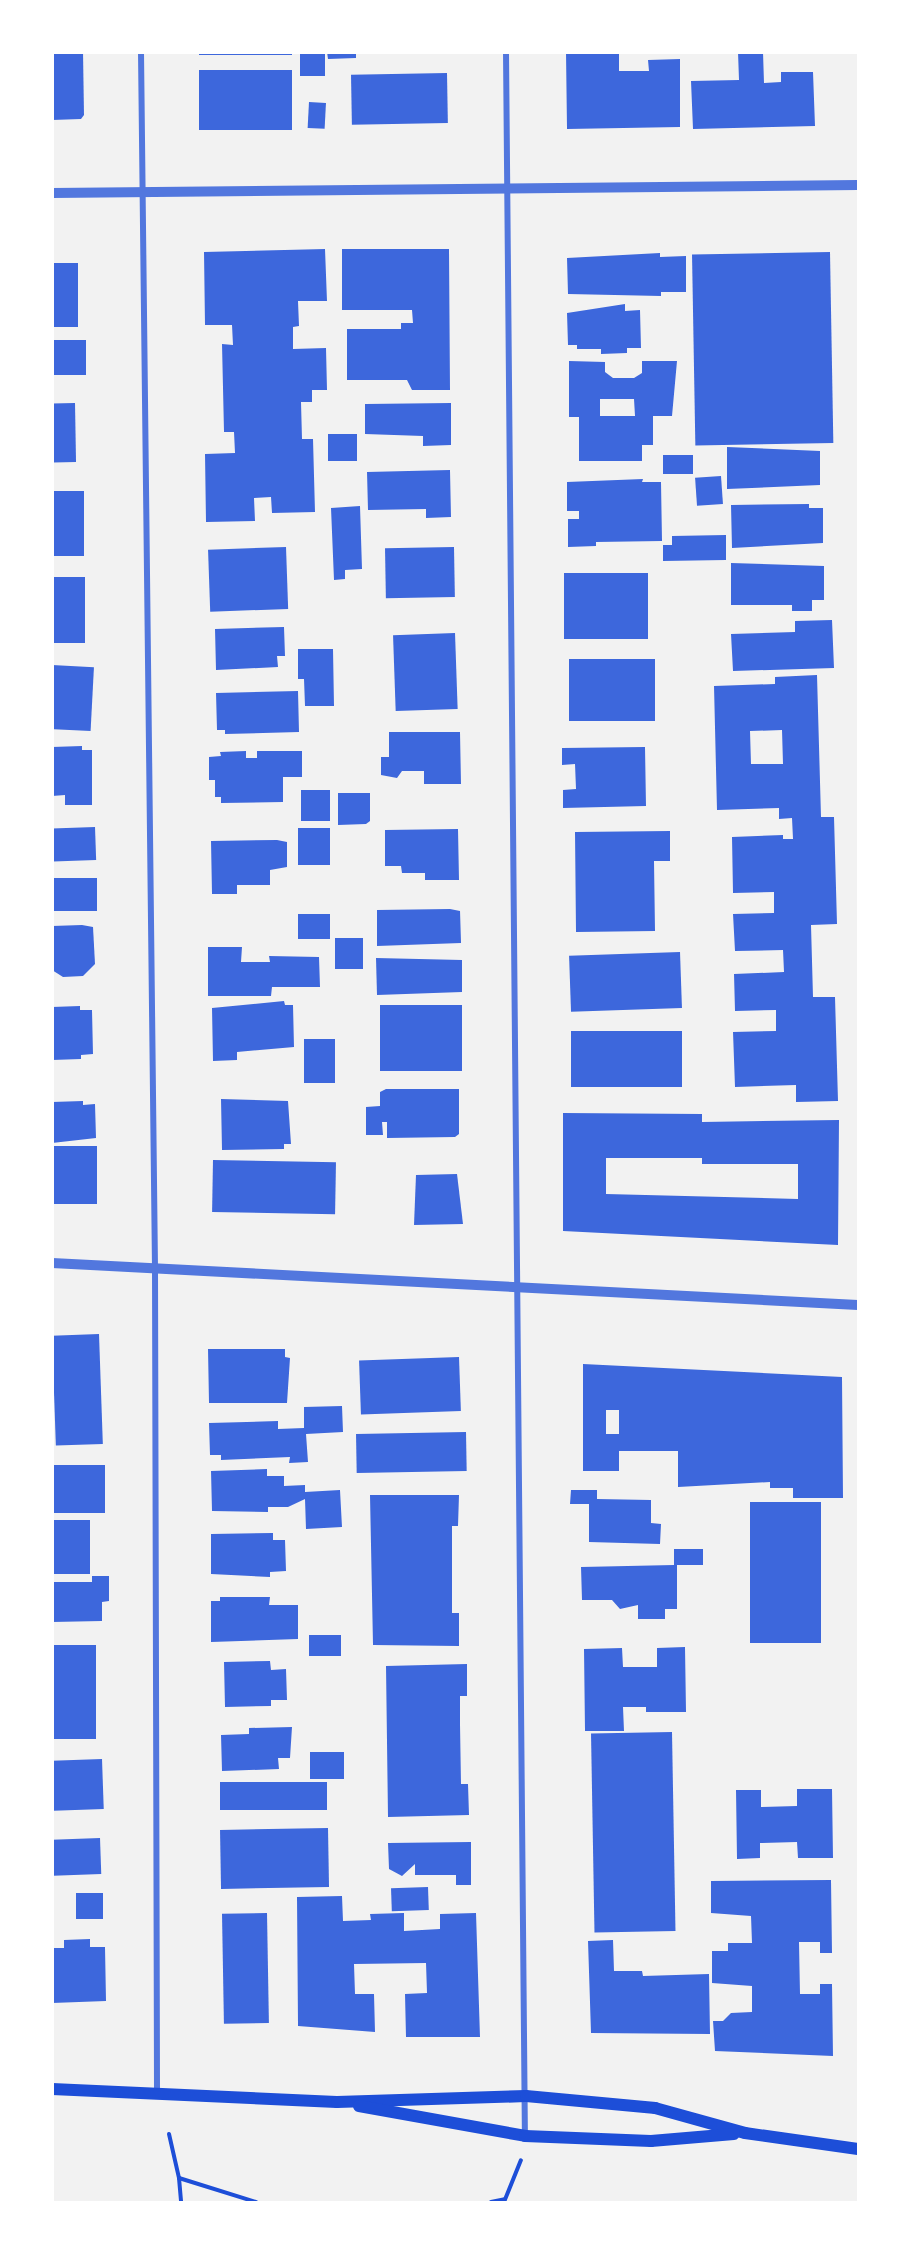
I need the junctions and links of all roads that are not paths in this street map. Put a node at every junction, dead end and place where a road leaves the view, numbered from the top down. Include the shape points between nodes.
1 (141, 52) edge
2 (506, 52) edge
3 (858, 184) edge
4 (508, 189) junction
5 (52, 193) edge
6 (143, 193) junction
7 (52, 1263) edge
8 (155, 1269) junction
9 (519, 1287) junction
10 (858, 1305) edge
11 (52, 2089) edge
12 (157, 2094) junction
13 (526, 2096) junction
14 (337, 2102) junction
15 (745, 2133) junction
16 (525, 2136) junction
17 (858, 2149) edge

1 - 6 street
2 - 4 street
3 - 4 street
4 - 6 street
4 - 9 street
5 - 6 street
6 - 8 street
7 - 8 street
8 - 9 street
8 - 12 street
9 - 10 street
9 - 13 street
11 - 12 main road
12 - 14 main road
13 - 14 main road
13 - 15 main road via 655,2108
13 - 16 street
14 - 16 main road
15 - 16 main road via 651,2141
15 - 17 main road

